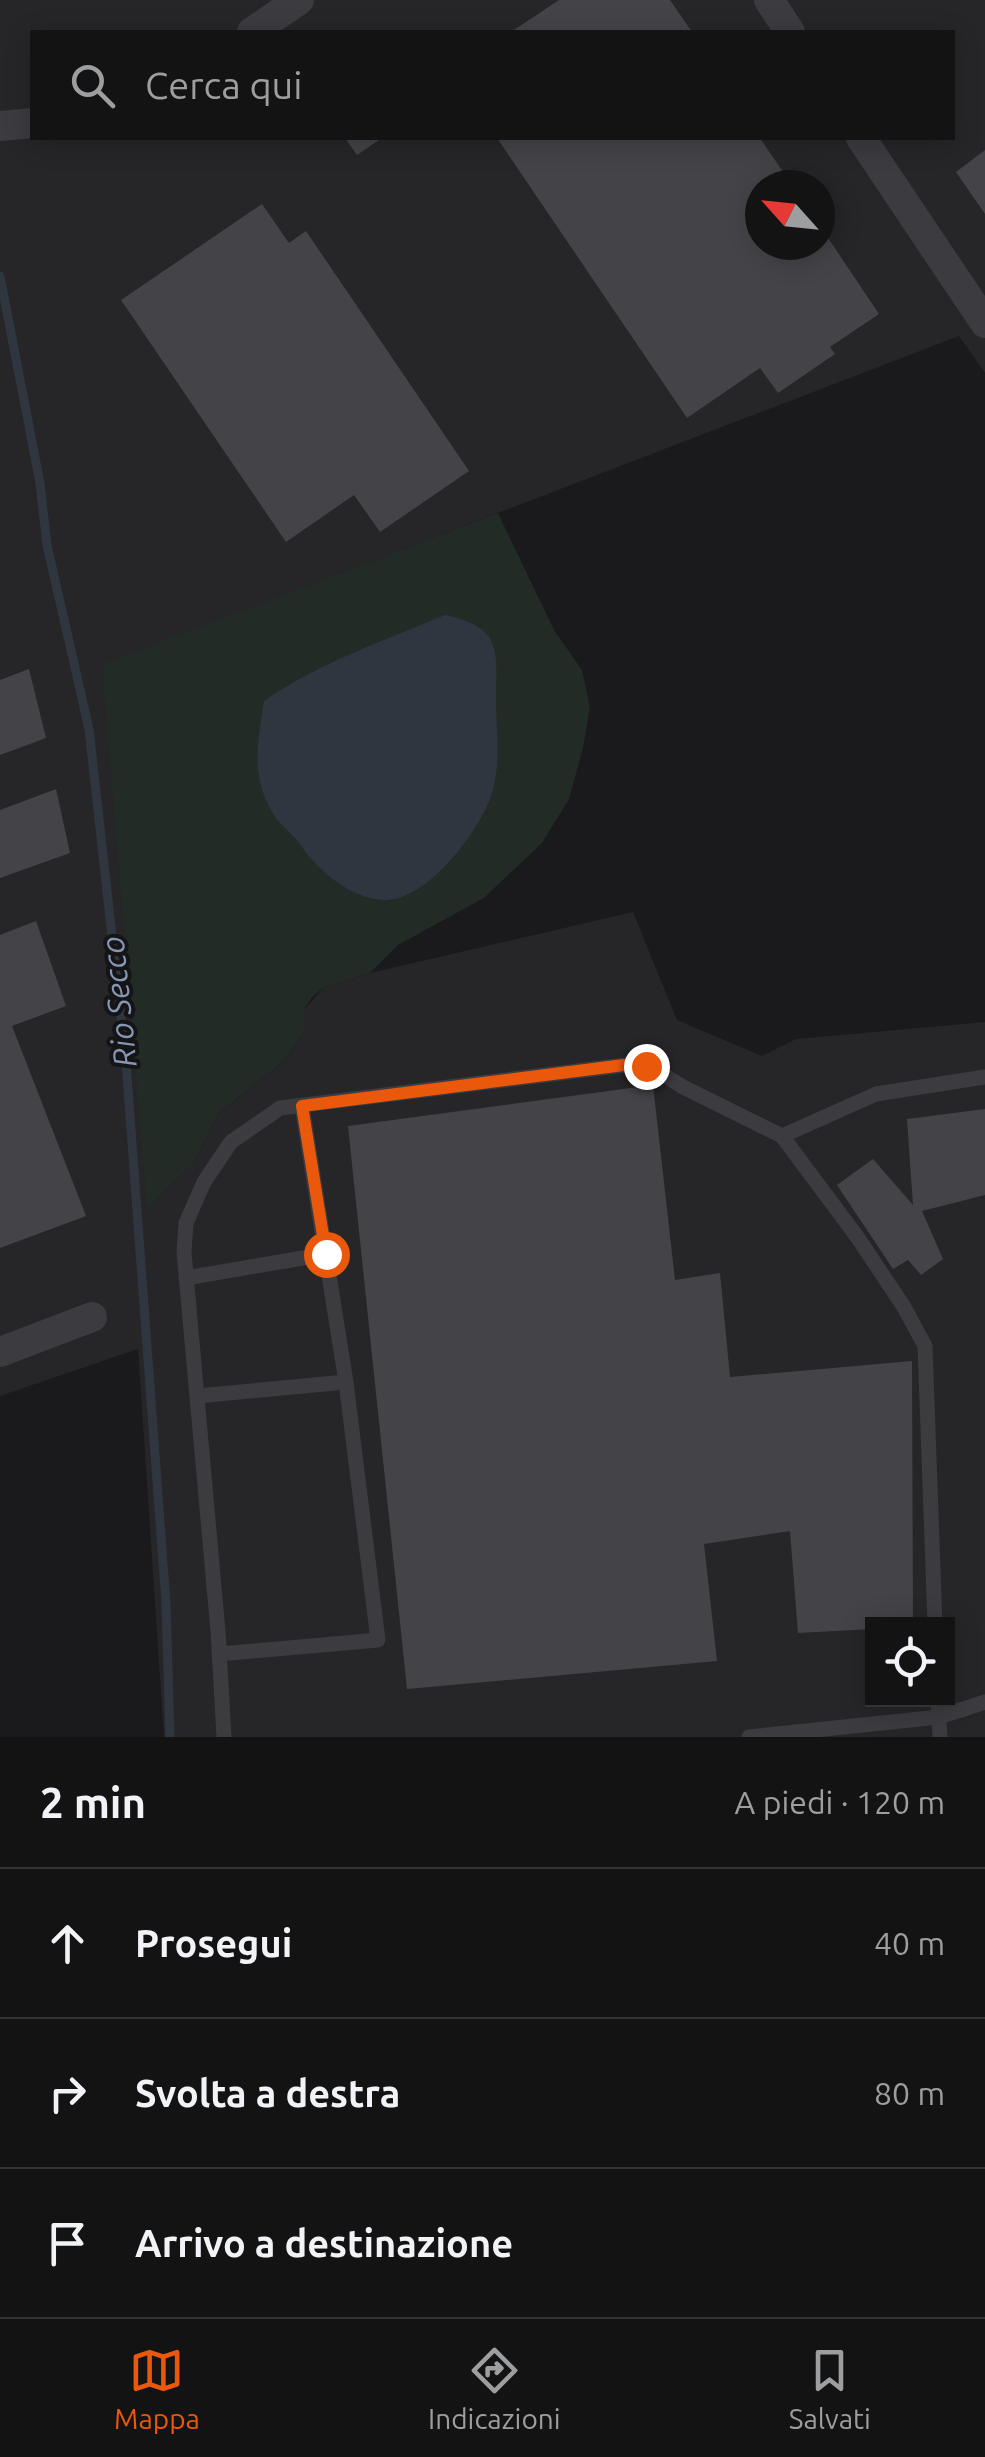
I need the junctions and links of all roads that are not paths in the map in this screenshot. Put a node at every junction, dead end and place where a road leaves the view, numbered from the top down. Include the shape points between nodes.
1 (298, 0) edge
2 (769, 0) edge
3 (255, 30) edge
4 (789, 30) edge
5 (30, 123) edge
6 (0, 126) edge
7 (862, 140) edge
8 (985, 323) edge
9 (985, 1077) edge
10 (302, 1106) junction
11 (782, 1136) junction
12 (326, 1254) junction
13 (186, 1278) junction
14 (92, 1316) dead end
15 (0, 1352) edge
16 (346, 1382) junction
17 (197, 1396) junction
18 (934, 1617) edge
19 (220, 1654) junction
20 (985, 1702) edge
21 (938, 1707) edge
22 (939, 1717) junction
23 (224, 1737) edge
24 (749, 1737) edge
25 (940, 1737) edge

1 - 3 street
2 - 4 street
5 - 6 street
7 - 8 street
9 - 11 lane via 876,1094
10 - 11 lane via 632,1064 662,1072
10 - 12 lane
10 - 13 lane via 280,1108 232,1142 204,1182 186,1223
11 - 18 lane via 858,1238 924,1346
12 - 13 lane
12 - 16 lane
13 - 17 lane
14 - 15 street
16 - 17 lane
16 - 19 lane via 378,1640
17 - 19 lane
19 - 23 lane
20 - 22 lane
21 - 22 lane
22 - 24 lane
22 - 25 lane

